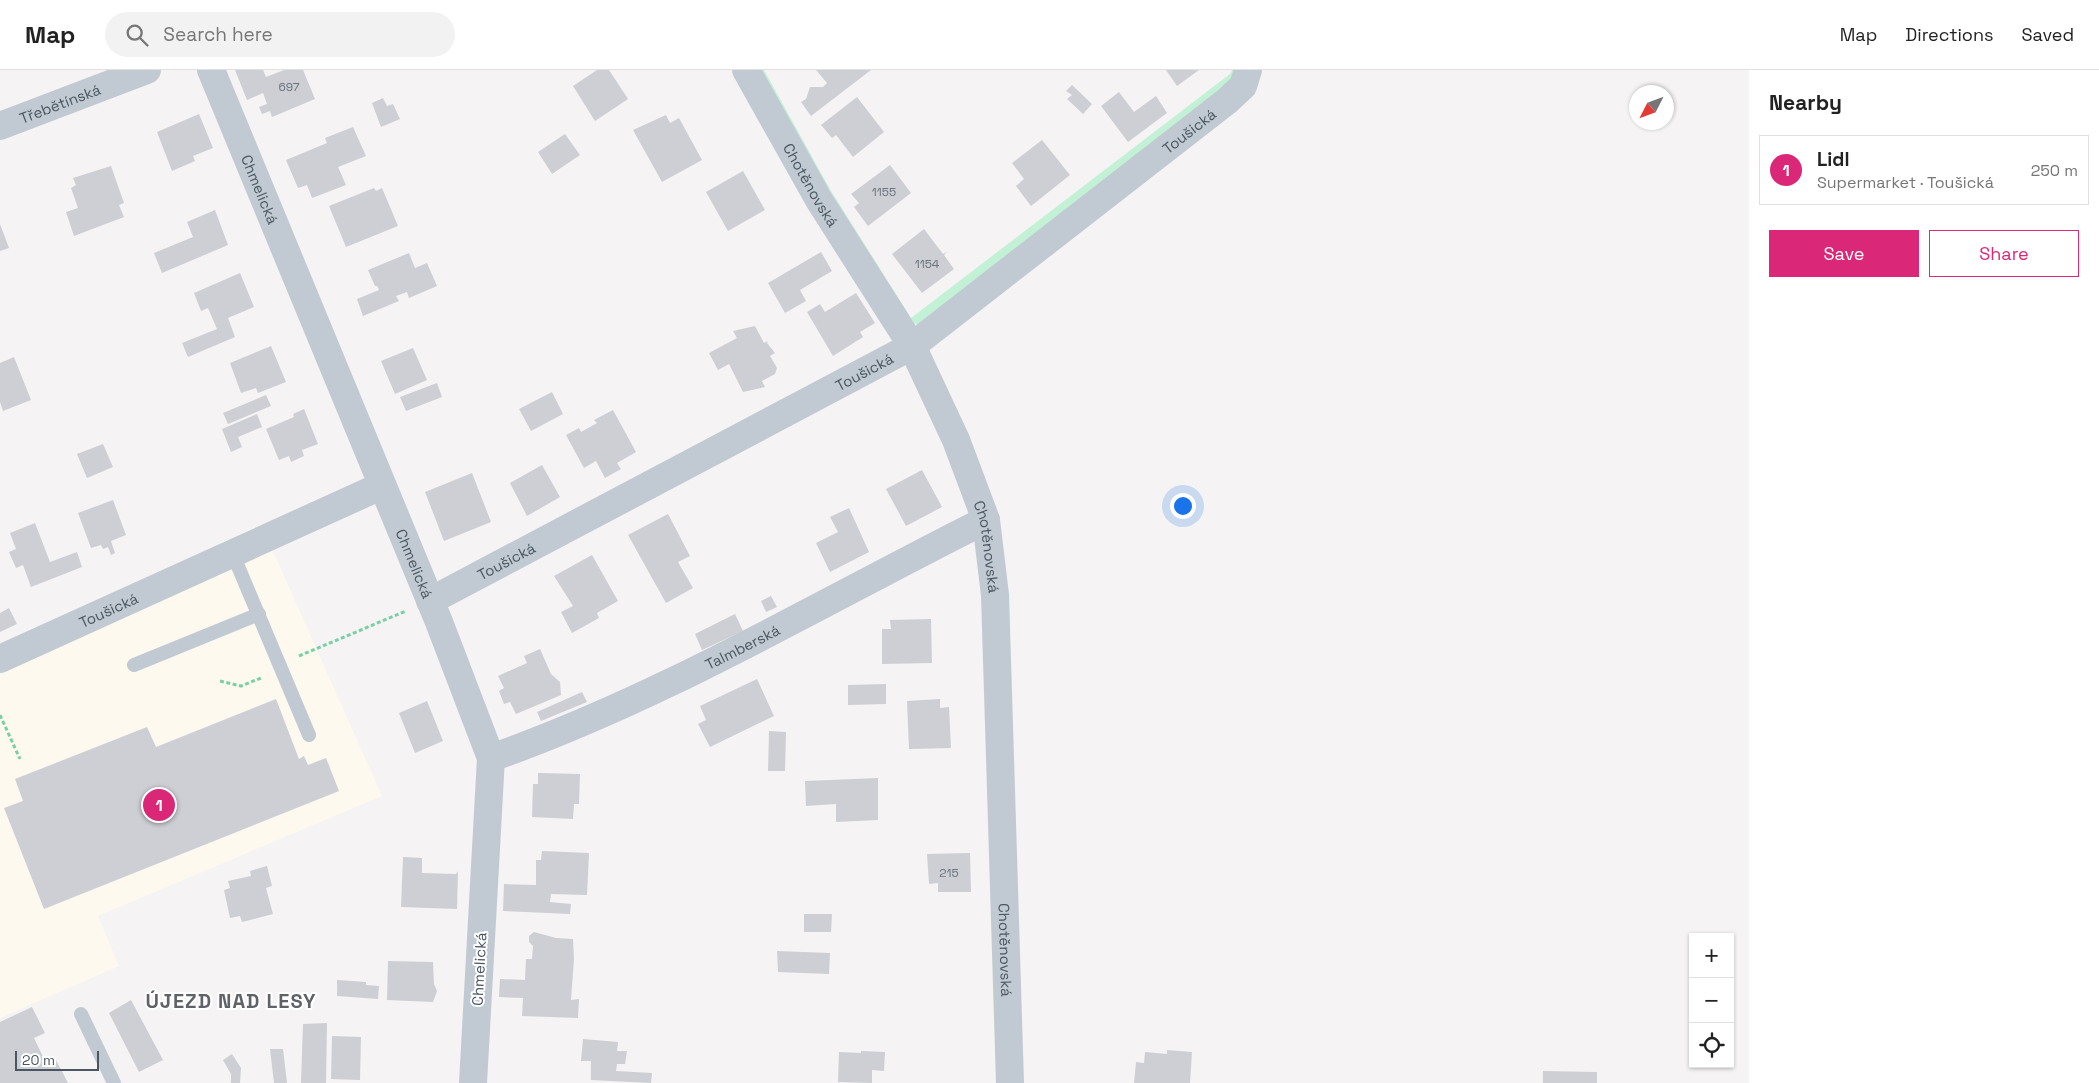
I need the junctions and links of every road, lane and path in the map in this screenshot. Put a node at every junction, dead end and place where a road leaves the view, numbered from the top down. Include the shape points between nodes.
1 (147, 70) edge
2 (211, 70) edge
3 (746, 70) edge
4 (1248, 70) edge
5 (0, 126) edge
6 (912, 346) junction
7 (381, 486) junction
8 (986, 520) junction
9 (232, 552) junction
10 (430, 601) junction
11 (259, 614) junction
12 (0, 658) edge
13 (134, 665) dead end
14 (279, 665) junction
15 (220, 681) dead end
16 (0, 715) edge
17 (309, 735) dead end
18 (491, 758) junction
19 (20, 759) dead end
20 (80, 1014) dead end
21 (114, 1083) edge
22 (473, 1083) edge
23 (1010, 1083) edge

1 - 5 street, Třebětínská
2 - 7 street, Chmelická
3 - 6 street, Chotěnovská via 819,200
4 - 6 street, Toušická via 1243,86 1227,101
6 - 8 street, Chotěnovská via 956,440
6 - 10 street, Toušická
7 - 9 street, Toušická
7 - 10 street, Chmelická
8 - 18 street, Talmberská via 755,642 541,740
8 - 23 street, Chotěnovská via 995,595
9 - 11 lane
9 - 12 street, Toušická
10 - 14 path
10 - 18 street, Chmelická
11 - 13 lane
11 - 14 lane
14 - 15 path via 265,676 241,686
14 - 17 lane
16 - 19 path
18 - 22 street, Chmelická
20 - 21 lane

